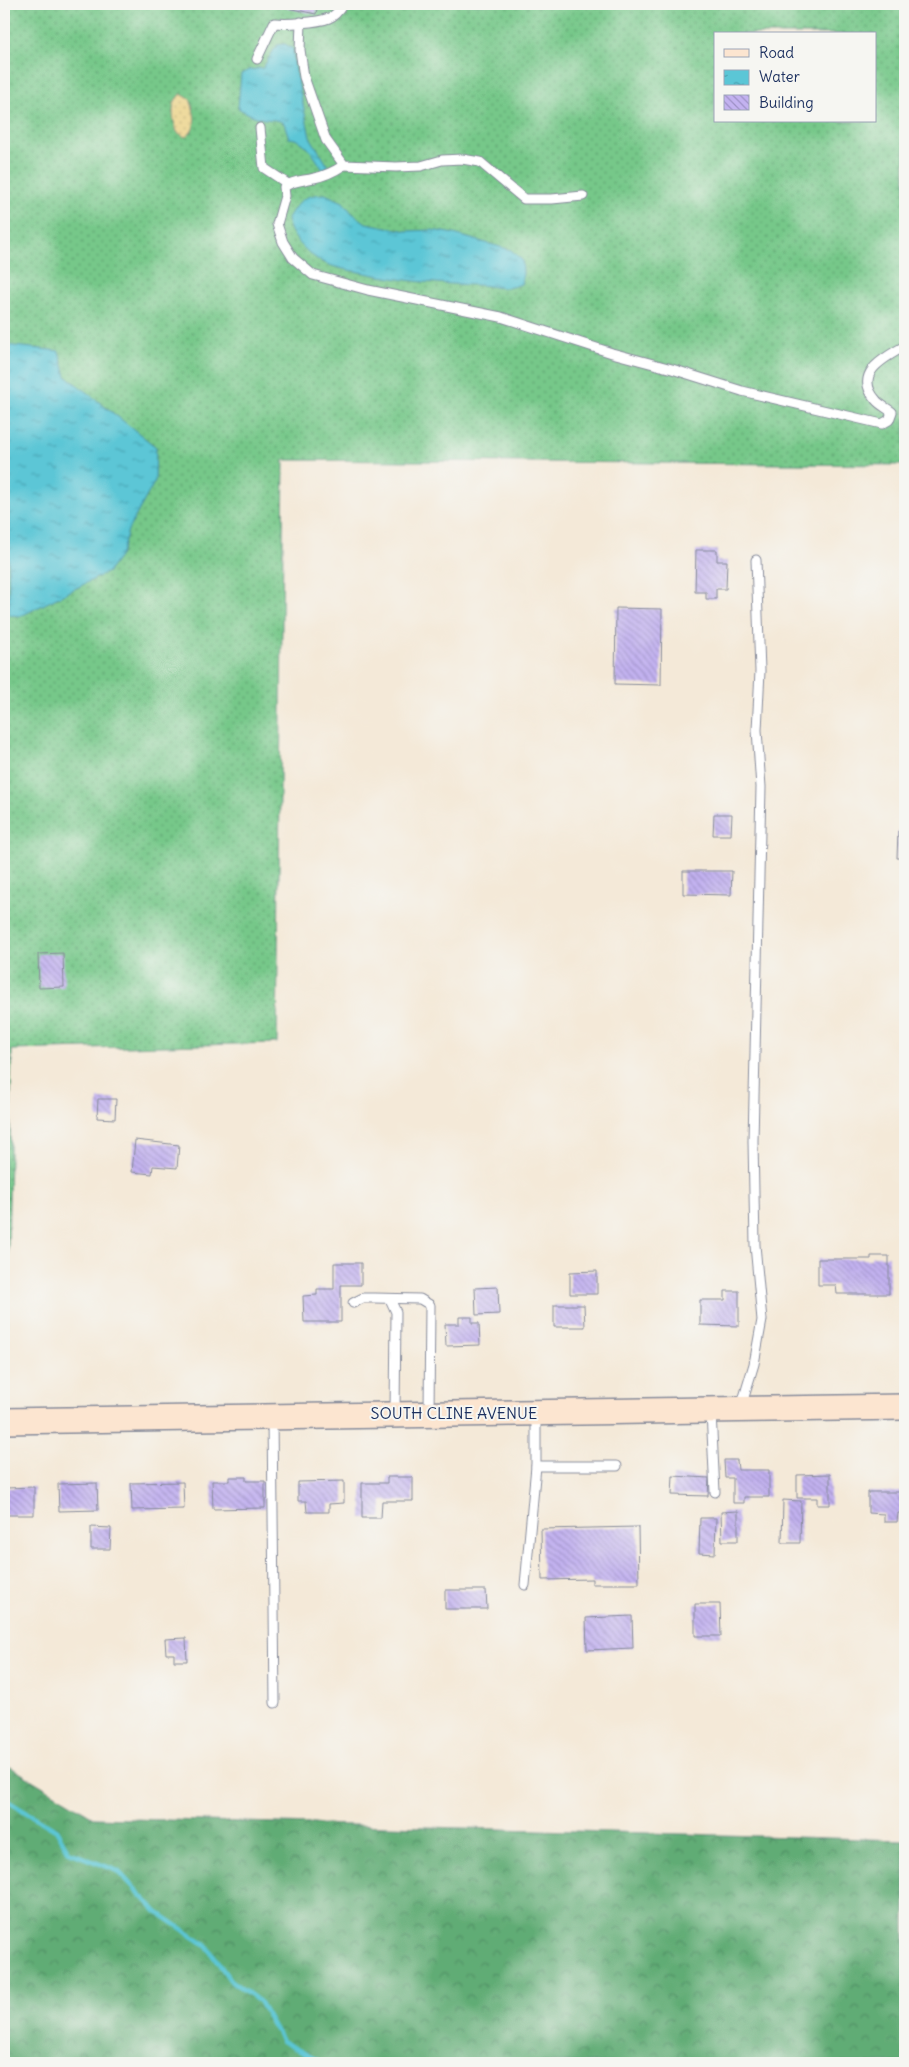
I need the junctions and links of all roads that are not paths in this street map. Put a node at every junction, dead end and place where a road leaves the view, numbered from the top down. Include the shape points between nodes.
1 (342, 4) edge
2 (301, 22) junction
3 (257, 59) dead end
4 (260, 128) dead end
5 (344, 165) junction
6 (288, 184) junction
7 (583, 196) dead end
8 (905, 346) edge
9 (756, 560) dead end
10 (390, 1299) junction
11 (353, 1303) dead end
12 (905, 1407) edge
13 (740, 1409) junction
14 (711, 1410) junction
15 (429, 1413) junction
16 (536, 1413) junction
17 (395, 1414) junction
18 (272, 1415) junction
19 (4, 1420) edge
20 (536, 1466) junction
21 (617, 1466) dead end
22 (715, 1492) dead end
23 (525, 1585) dead end
24 (275, 1703) dead end

1 - 2 lane via 330,18
2 - 3 lane via 289,25 274,23
2 - 5 lane via 300,50 304,77 326,140
4 - 6 lane via 264,168
5 - 6 lane via 315,178
5 - 7 lane via 421,166 462,158 480,162 524,199
6 - 8 lane via 284,187 285,196 277,224 293,258 313,275 368,290 501,317 742,392 882,424 889,420 892,412 876,400 868,380 873,366
9 - 13 lane via 760,671 757,730 761,787 753,1142 755,1245 762,1320 754,1364
10 - 11 lane via 363,1298
10 - 15 lane via 420,1299 430,1305
10 - 17 lane via 396,1312
12 - 13 street, SOUTH CLINE AVENUE
13 - 14 street, SOUTH CLINE AVENUE
14 - 16 street, SOUTH CLINE AVENUE
14 - 22 lane
15 - 16 street, SOUTH CLINE AVENUE
15 - 17 street, SOUTH CLINE AVENUE
16 - 20 lane
17 - 18 street, SOUTH CLINE AVENUE
18 - 19 street, SOUTH CLINE AVENUE
18 - 24 lane
20 - 21 lane
20 - 23 lane

